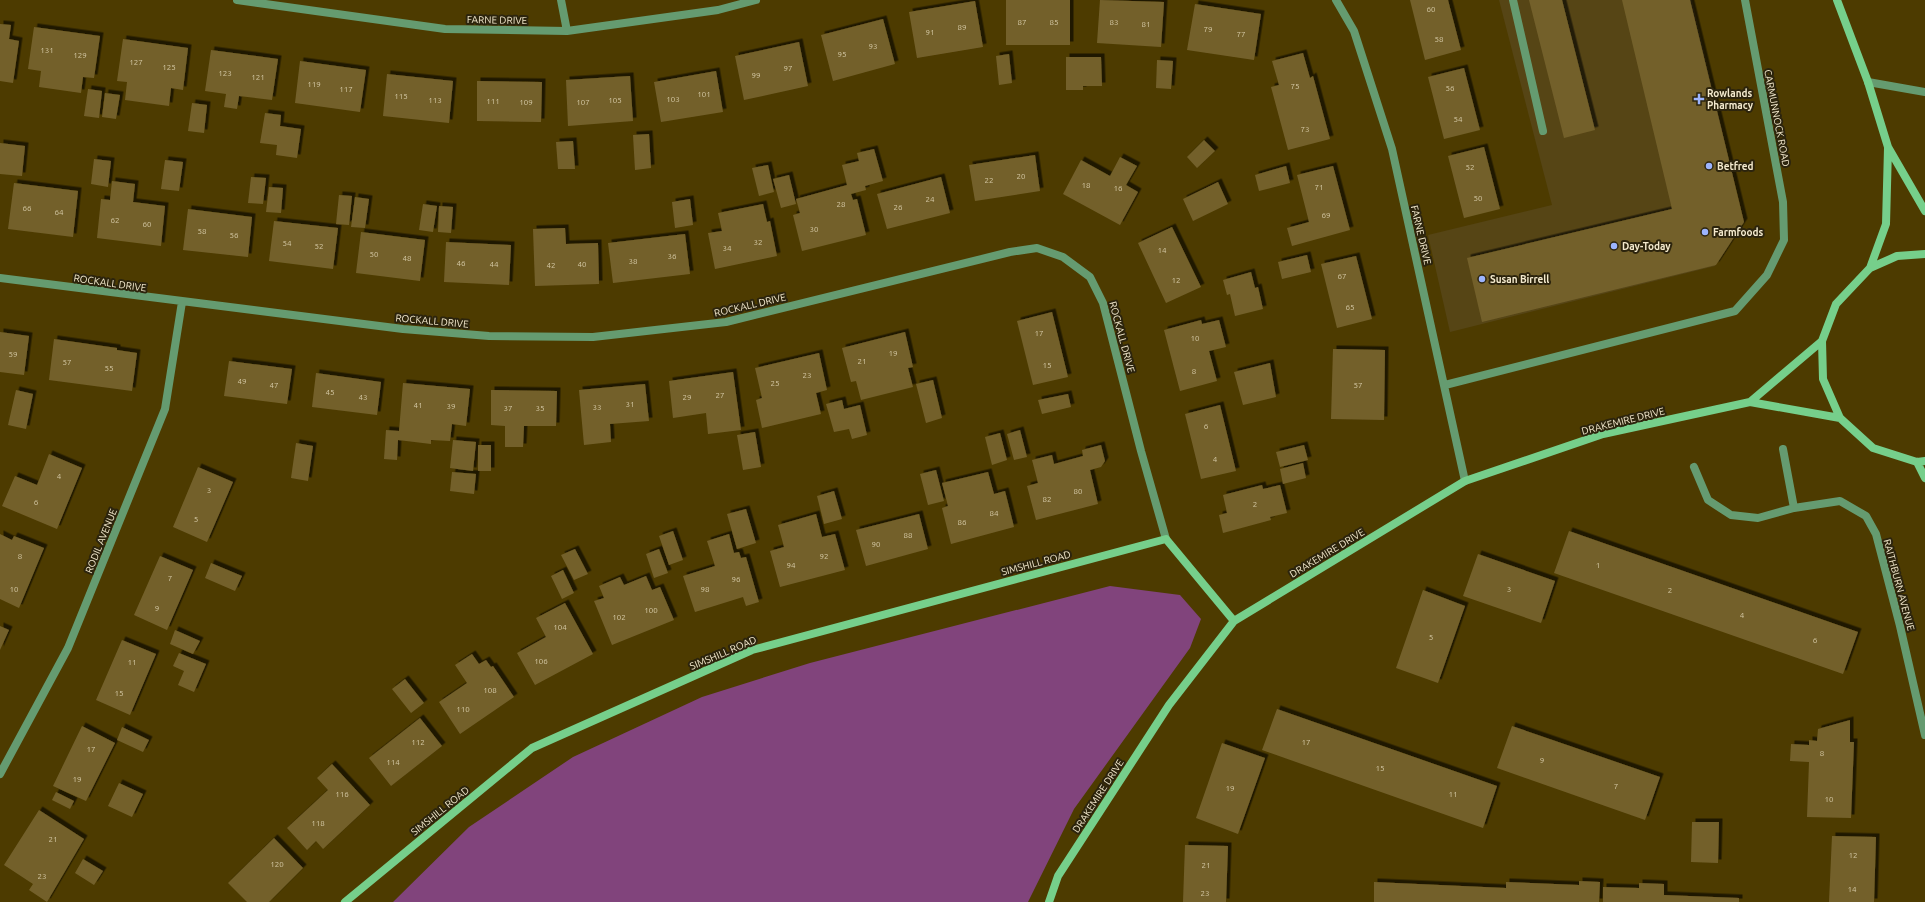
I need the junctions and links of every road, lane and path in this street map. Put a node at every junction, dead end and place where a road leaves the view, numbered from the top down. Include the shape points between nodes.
1 (237, 0) edge
2 (561, 0) edge
3 (756, 0) edge
4 (1336, 0) edge
5 (1513, 0) edge
6 (1745, 0) edge
7 (1837, 0) edge
8 (567, 31) junction
9 (1868, 82) junction
10 (1925, 92) edge
11 (1543, 131) dead end
12 (1888, 147) junction
13 (1925, 211) edge
14 (1925, 254) edge
15 (1870, 268) junction
16 (0, 278) edge
17 (182, 302) junction
18 (1822, 341) junction
19 (1445, 385) junction
20 (1750, 402) junction
21 (1840, 418) junction
22 (1783, 449) dead end
23 (1921, 461) edge
24 (1694, 467) dead end
25 (1925, 478) edge
26 (1465, 481) junction
27 (1794, 508) junction
28 (1166, 539) junction
29 (1234, 622) junction
30 (1925, 735) edge
31 (0, 774) edge
32 (345, 902) edge
33 (1049, 902) edge

1 - 8 street, FARNE DRIVE via 445,28
2 - 8 street
3 - 8 street, FARNE DRIVE via 718,10
4 - 19 street, FARNE DRIVE via 1354,31 1392,149
5 - 11 street
6 - 19 street, CARMUNNOCK ROAD via 1783,202 1784,240 1767,275 1735,310
7 - 9 street
9 - 10 street
9 - 12 street
12 - 13 street
12 - 15 street via 1886,224
14 - 15 street via 1897,256
15 - 18 street via 1836,304
16 - 17 street, ROCKALL DRIVE
17 - 28 street, ROCKALL DRIVE via 403,329 474,335 593,337 726,322 1010,252 1037,248 1063,257 1090,277 1103,303
17 - 31 street, RODIL AVENUE via 165,409 68,648
18 - 20 street, DRAKEMIRE DRIVE
18 - 21 street via 1823,379
19 - 26 street, FARNE DRIVE
20 - 21 street, DRAKEMIRE DRIVE
20 - 26 street, DRAKEMIRE DRIVE via 1603,434
21 - 23 street via 1873,448
22 - 27 street
23 - 25 street
24 - 27 street, RAITHBURN AVENUE via 1708,500 1731,515 1758,518
26 - 29 street, DRAKEMIRE DRIVE
27 - 30 street, RAITHBURN AVENUE via 1840,502 1866,516 1876,534
28 - 29 street, ROCKALL DRIVE
28 - 32 street, SIMSHILL ROAD via 745,653 532,748
29 - 33 street, DRAKEMIRE DRIVE via 1168,705 1058,876

